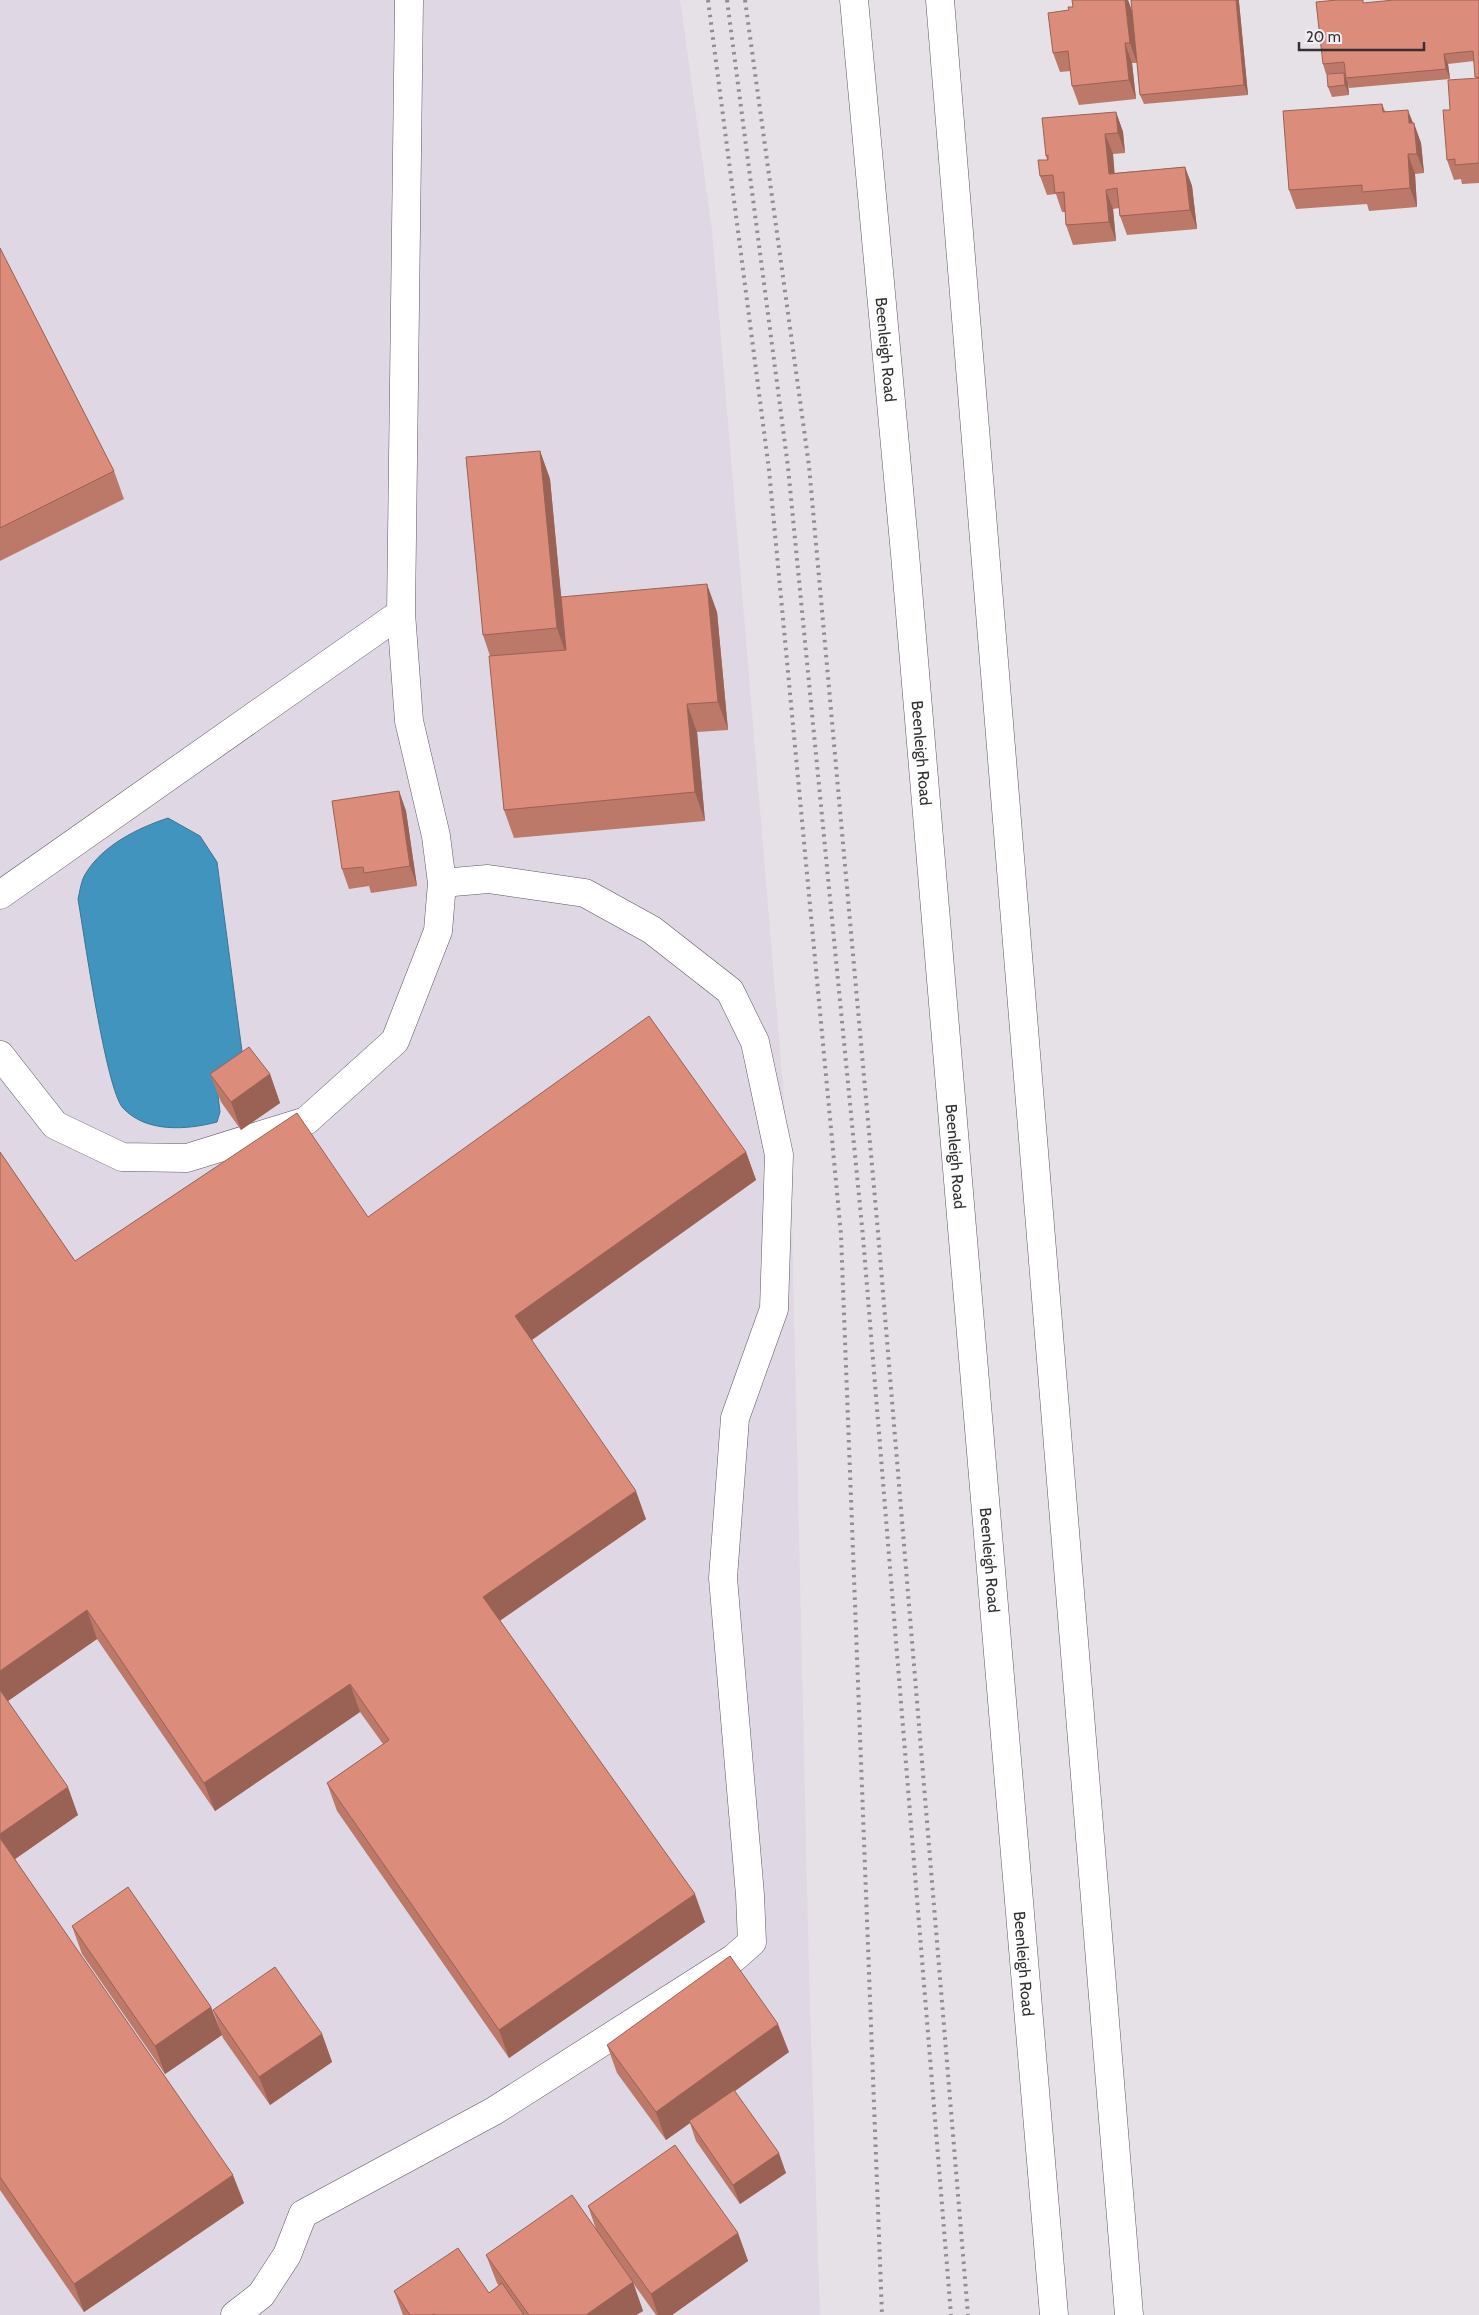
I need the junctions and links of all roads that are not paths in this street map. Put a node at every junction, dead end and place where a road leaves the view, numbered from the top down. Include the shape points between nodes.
1 (409, 0) edge
2 (854, 0) edge
3 (940, 0) edge
4 (401, 613) junction
5 (442, 883) junction
6 (0, 895) edge
7 (0, 1055) edge
8 (235, 2315) edge
9 (1054, 2315) edge
10 (1129, 2315) edge

1 - 4 main road
2 - 9 main road, Beenleigh Road
3 - 10 main road
4 - 5 main road via 409,721 436,836
4 - 6 main road
5 - 7 main road via 438,931 395,1041 306,1121 187,1158 122,1157 55,1125
5 - 8 main road via 488,879 585,893 652,930 730,992 755,1042 779,1155 774,1309 735,1418 723,1578 752,1942 734,1958 494,2110 303,2214 287,2255 261,2295

